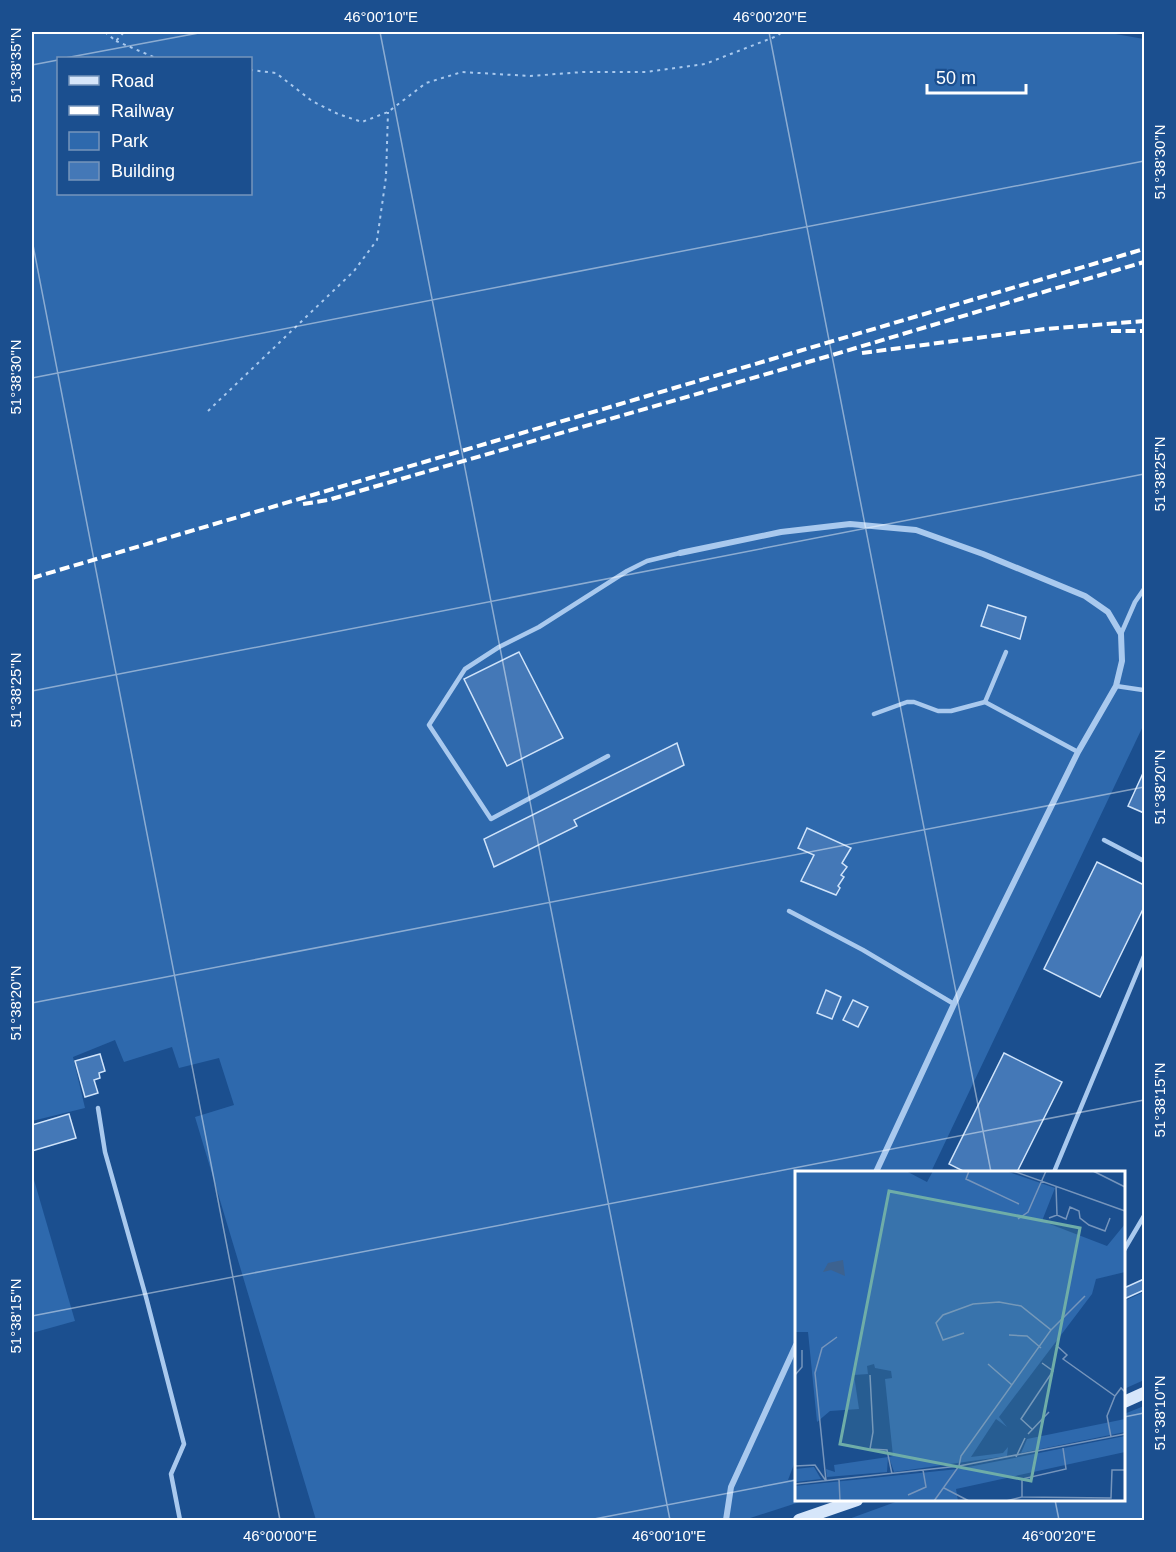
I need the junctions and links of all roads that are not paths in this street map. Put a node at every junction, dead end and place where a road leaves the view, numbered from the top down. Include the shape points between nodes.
1 (680, 553) joint
2 (1144, 590) edge
3 (1121, 634) junction
4 (1006, 652) dead end
5 (1116, 686) junction
6 (1143, 690) dead end
7 (985, 702) junction
8 (874, 714) dead end
9 (1078, 752) junction
10 (608, 756) dead end
11 (1104, 840) dead end
12 (1144, 861) edge
13 (789, 911) dead end
14 (1144, 956) edge
15 (954, 1004) junction
16 (98, 1108) dead end
17 (877, 1171) edge
18 (1055, 1171) edge
19 (1144, 1216) edge
20 (1125, 1245) edge
21 (795, 1347) edge
22 (1144, 1393) edge
23 (1125, 1402) edge
24 (854, 1501) edge
25 (180, 1521) edge
26 (726, 1521) edge
27 (799, 1521) edge

1 - 3 street via 781,532 850,524 916,530 1085,596 1108,612
1 - 10 lane via 647,561 627,571 465,669 429,725 491,819
2 - 3 lane
3 - 5 street via 1122,661
4 - 7 lane
5 - 6 lane
5 - 9 street
7 - 8 lane via 938,711 907,702
7 - 9 lane
9 - 15 street
11 - 12 lane
13 - 15 lane
14 - 18 lane
15 - 17 street
16 - 25 lane via 105,1152 184,1444 171,1474
19 - 20 lane
21 - 26 street via 730,1487
22 - 23 main road
24 - 27 main road

